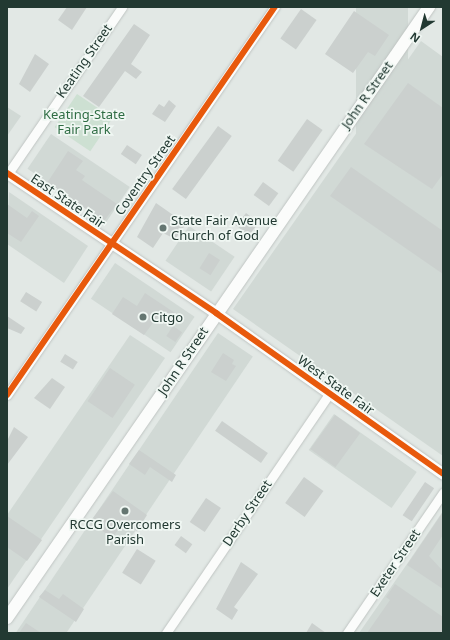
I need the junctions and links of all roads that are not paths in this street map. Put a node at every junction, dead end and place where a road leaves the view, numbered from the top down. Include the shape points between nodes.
1 (122, 7) edge
2 (275, 7) edge
3 (429, 7) edge
4 (7, 174) edge
5 (111, 243) junction
6 (216, 313) junction
7 (329, 394) junction
8 (7, 395) edge
9 (443, 474) edge
10 (443, 493) edge
11 (7, 618) edge
12 (166, 633) edge
13 (347, 633) edge

1 - 4 street, Keating Street
2 - 5 street, Coventry Street
3 - 6 main road, John R Street
4 - 5 street, East State Fair
5 - 6 street, East State Fair
5 - 8 street, Coventry Street
6 - 7 street, West State Fair
6 - 11 main road, John R Street
7 - 9 street, West State Fair
7 - 12 street, Derby Street
10 - 13 street, Exeter Street

